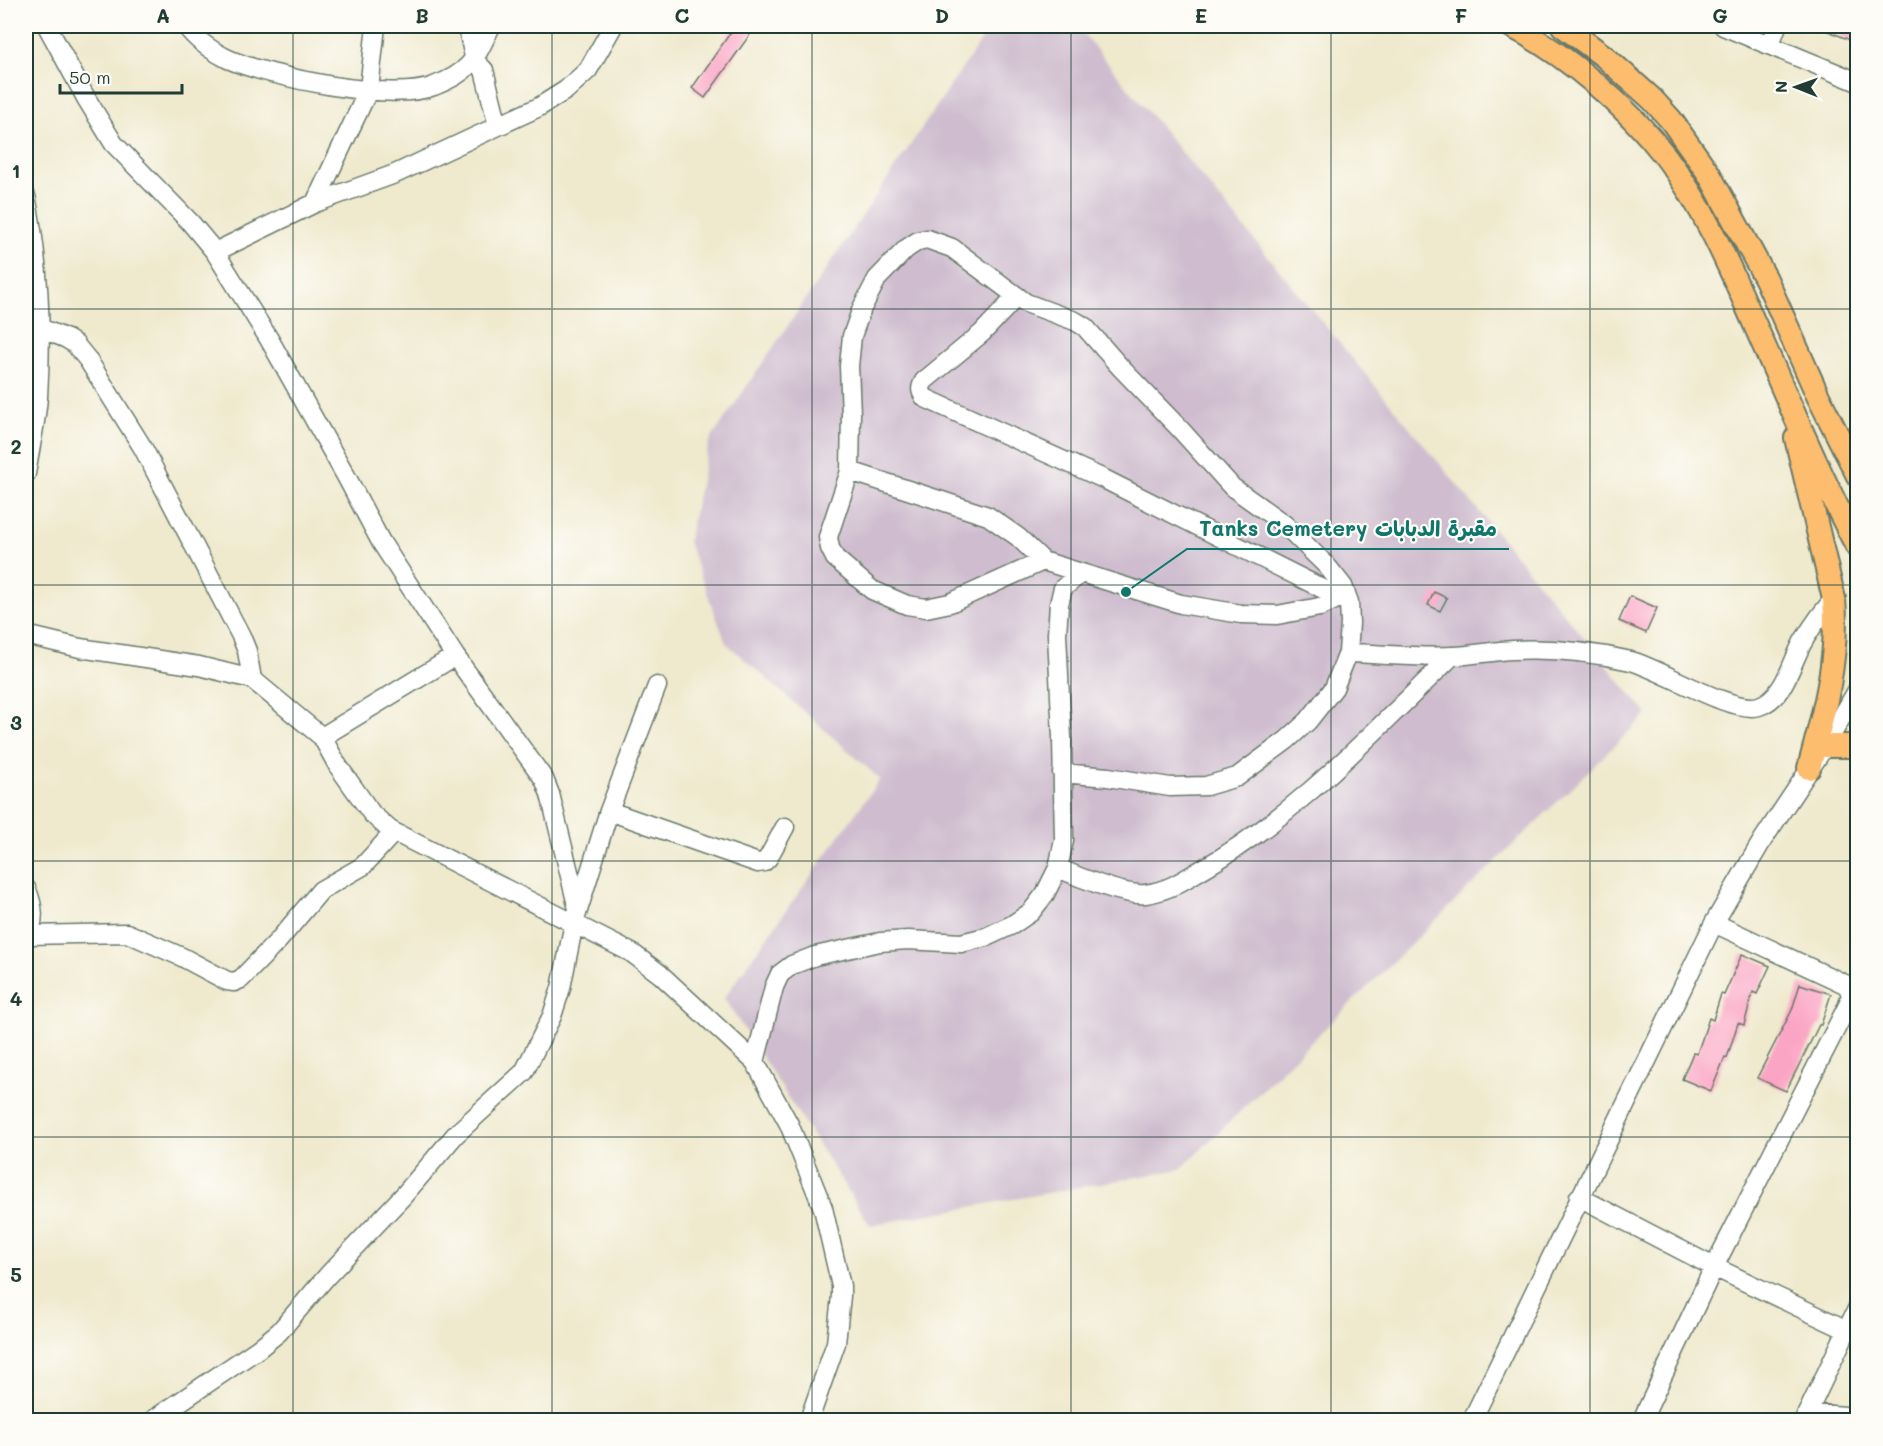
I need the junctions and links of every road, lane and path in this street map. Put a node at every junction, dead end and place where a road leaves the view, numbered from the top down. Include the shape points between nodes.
1 (47, 26) edge
2 (186, 26) edge
3 (376, 26) edge
4 (467, 26) edge
5 (491, 26) edge
6 (613, 26) edge
7 (1511, 26) edge
8 (1563, 26) edge
9 (1723, 26) edge
10 (1777, 26) edge
11 (1770, 44) junction
12 (475, 61) junction
13 (1857, 82) edge
14 (369, 89) junction
15 (498, 126) junction
16 (26, 196) edge
17 (315, 203) junction
18 (215, 252) junction
19 (1017, 296) junction
20 (38, 327) junction
21 (1818, 396) junction
22 (1794, 412) junction
23 (1857, 436) edge
24 (850, 471) junction
25 (26, 474) edge
26 (1857, 476) edge
27 (1857, 548) edge
28 (1043, 561) junction
29 (1080, 574) junction
30 (1834, 599) junction
31 (1344, 600) junction
32 (26, 635) edge
33 (1348, 653) junction
34 (455, 656) junction
35 (1452, 656) junction
36 (252, 679) junction
37 (657, 686) dead end
38 (1857, 689) edge
39 (322, 737) junction
40 (1825, 746) junction
41 (1857, 746) edge
42 (1809, 768) junction
43 (1062, 773) junction
44 (609, 811) junction
45 (784, 827) dead end
46 (394, 832) junction
47 (1058, 868) junction
48 (26, 888) edge
49 (576, 917) junction
50 (1714, 923) junction
51 (27, 937) edge
52 (755, 1062) junction
53 (1579, 1197) junction
54 (1714, 1267) junction
55 (1857, 1307) edge
56 (1846, 1330) junction
57 (1806, 1417) edge
58 (1857, 1417) edge
59 (153, 1420) edge
60 (809, 1420) edge
61 (1472, 1420) edge
62 (1642, 1420) edge

1 - 18 street via 114,144
2 - 14 street via 207,47 229,59 317,84
3 - 14 street
4 - 12 street
5 - 12 street
6 - 15 street via 588,70 566,90
7 - 22 main road via 1606,92 1668,159 1732,271
8 - 21 main road via 1652,99 1694,153 1761,269
9 - 11 street
10 - 11 street
11 - 13 street
12 - 14 street via 463,71 422,90
12 - 15 street via 484,70
14 - 17 street
15 - 17 street via 395,174
16 - 20 street
17 - 18 street
18 - 34 street via 285,368 381,542
19 - 24 street via 974,262 939,242 918,241 897,255 877,279 852,336
19 - 31 street via 1036,308 1085,327 1232,487 1284,524 1327,566 1343,586
19 - 31 street via 982,333 924,381 921,393 925,398 1104,479
20 - 25 street via 38,399
20 - 36 street via 75,344 130,428 241,636
21 - 23 main road via 1839,422
21 - 26 main road
22 - 27 main road
22 - 30 main road via 1796,441
24 - 28 street via 988,516
24 - 28 street via 828,537 830,548 834,558 872,590 907,605 926,608 950,603
28 - 29 street
29 - 31 street via 1181,604 1241,614 1300,612
29 - 43 street via 1063,588 1056,634
30 - 35 street via 1818,616 1780,689 1758,707 1704,693 1635,662 1611,657 1551,650
30 - 42 main road via 1831,681
31 - 33 street
32 - 36 street
33 - 35 street
33 - 43 street via 1334,688 1308,721 1237,777 1206,786 1170,787
34 - 39 street
34 - 49 street via 544,778
35 - 47 street via 1314,787 1228,856 1174,887 1143,894 1084,880
36 - 39 street
37 - 44 street
38 - 40 street
39 - 46 street via 372,814
40 - 41 main road
40 - 42 street
42 - 50 street
43 - 47 street via 1064,840
44 - 45 street via 758,863 768,858
44 - 49 street
46 - 49 street
46 - 51 street via 363,866 321,890 278,941 234,982 127,933
47 - 52 street via 1031,912 986,938 961,943 880,942 792,965 780,974 774,987
48 - 51 street via 34,910
49 - 52 street via 660,974
49 - 59 street via 558,998 524,1072 456,1134 279,1332
50 - 53 street
50 - 54 street via 1847,985 1851,994
52 - 60 street via 789,1124 823,1208 841,1286 838,1334
53 - 54 street
53 - 61 street
54 - 56 street
54 - 62 street
55 - 56 street
56 - 57 street
57 - 58 street

